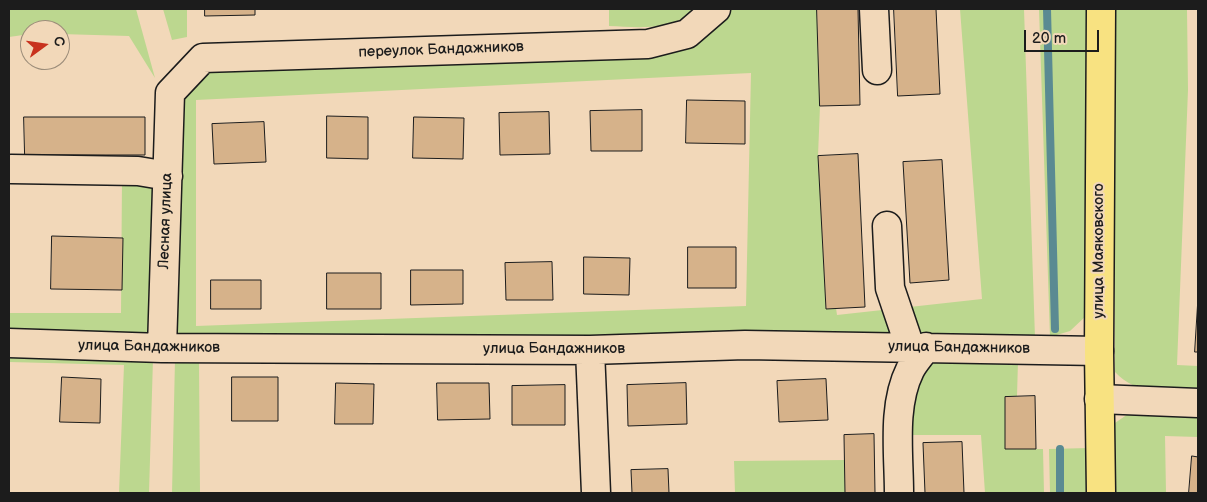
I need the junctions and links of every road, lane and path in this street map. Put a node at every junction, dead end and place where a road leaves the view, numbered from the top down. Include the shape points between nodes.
1 (716, 9) edge
2 (874, 9) edge
3 (1102, 9) edge
4 (877, 70) dead end
5 (170, 93) joint
6 (11, 169) dead end
7 (168, 176) junction
8 (887, 226) dead end
9 (9, 343) edge
10 (918, 347) junction
11 (162, 348) junction
12 (590, 350) junction
13 (1099, 351) junction
14 (1099, 399) junction
15 (1198, 403) edge
16 (596, 493) edge
17 (900, 493) edge
18 (1101, 493) edge

1 - 5 street, переулок Бандажников via 687,34 648,44 203,58
2 - 4 street
3 - 13 main road, улица Маяковского
5 - 7 street, Лесная улица
6 - 7 street via 138,171
7 - 11 street, Лесная улица
8 - 10 street via 890,288
9 - 11 street, улица Бандажников
10 - 12 street, улица Бандажников via 745,345
10 - 13 street, улица Бандажников
10 - 17 street via 901,398 898,428
11 - 12 street, улица Бандажников
12 - 16 street
13 - 14 main road, улица Маяковского
14 - 15 street
14 - 18 main road, улица Маяковского

